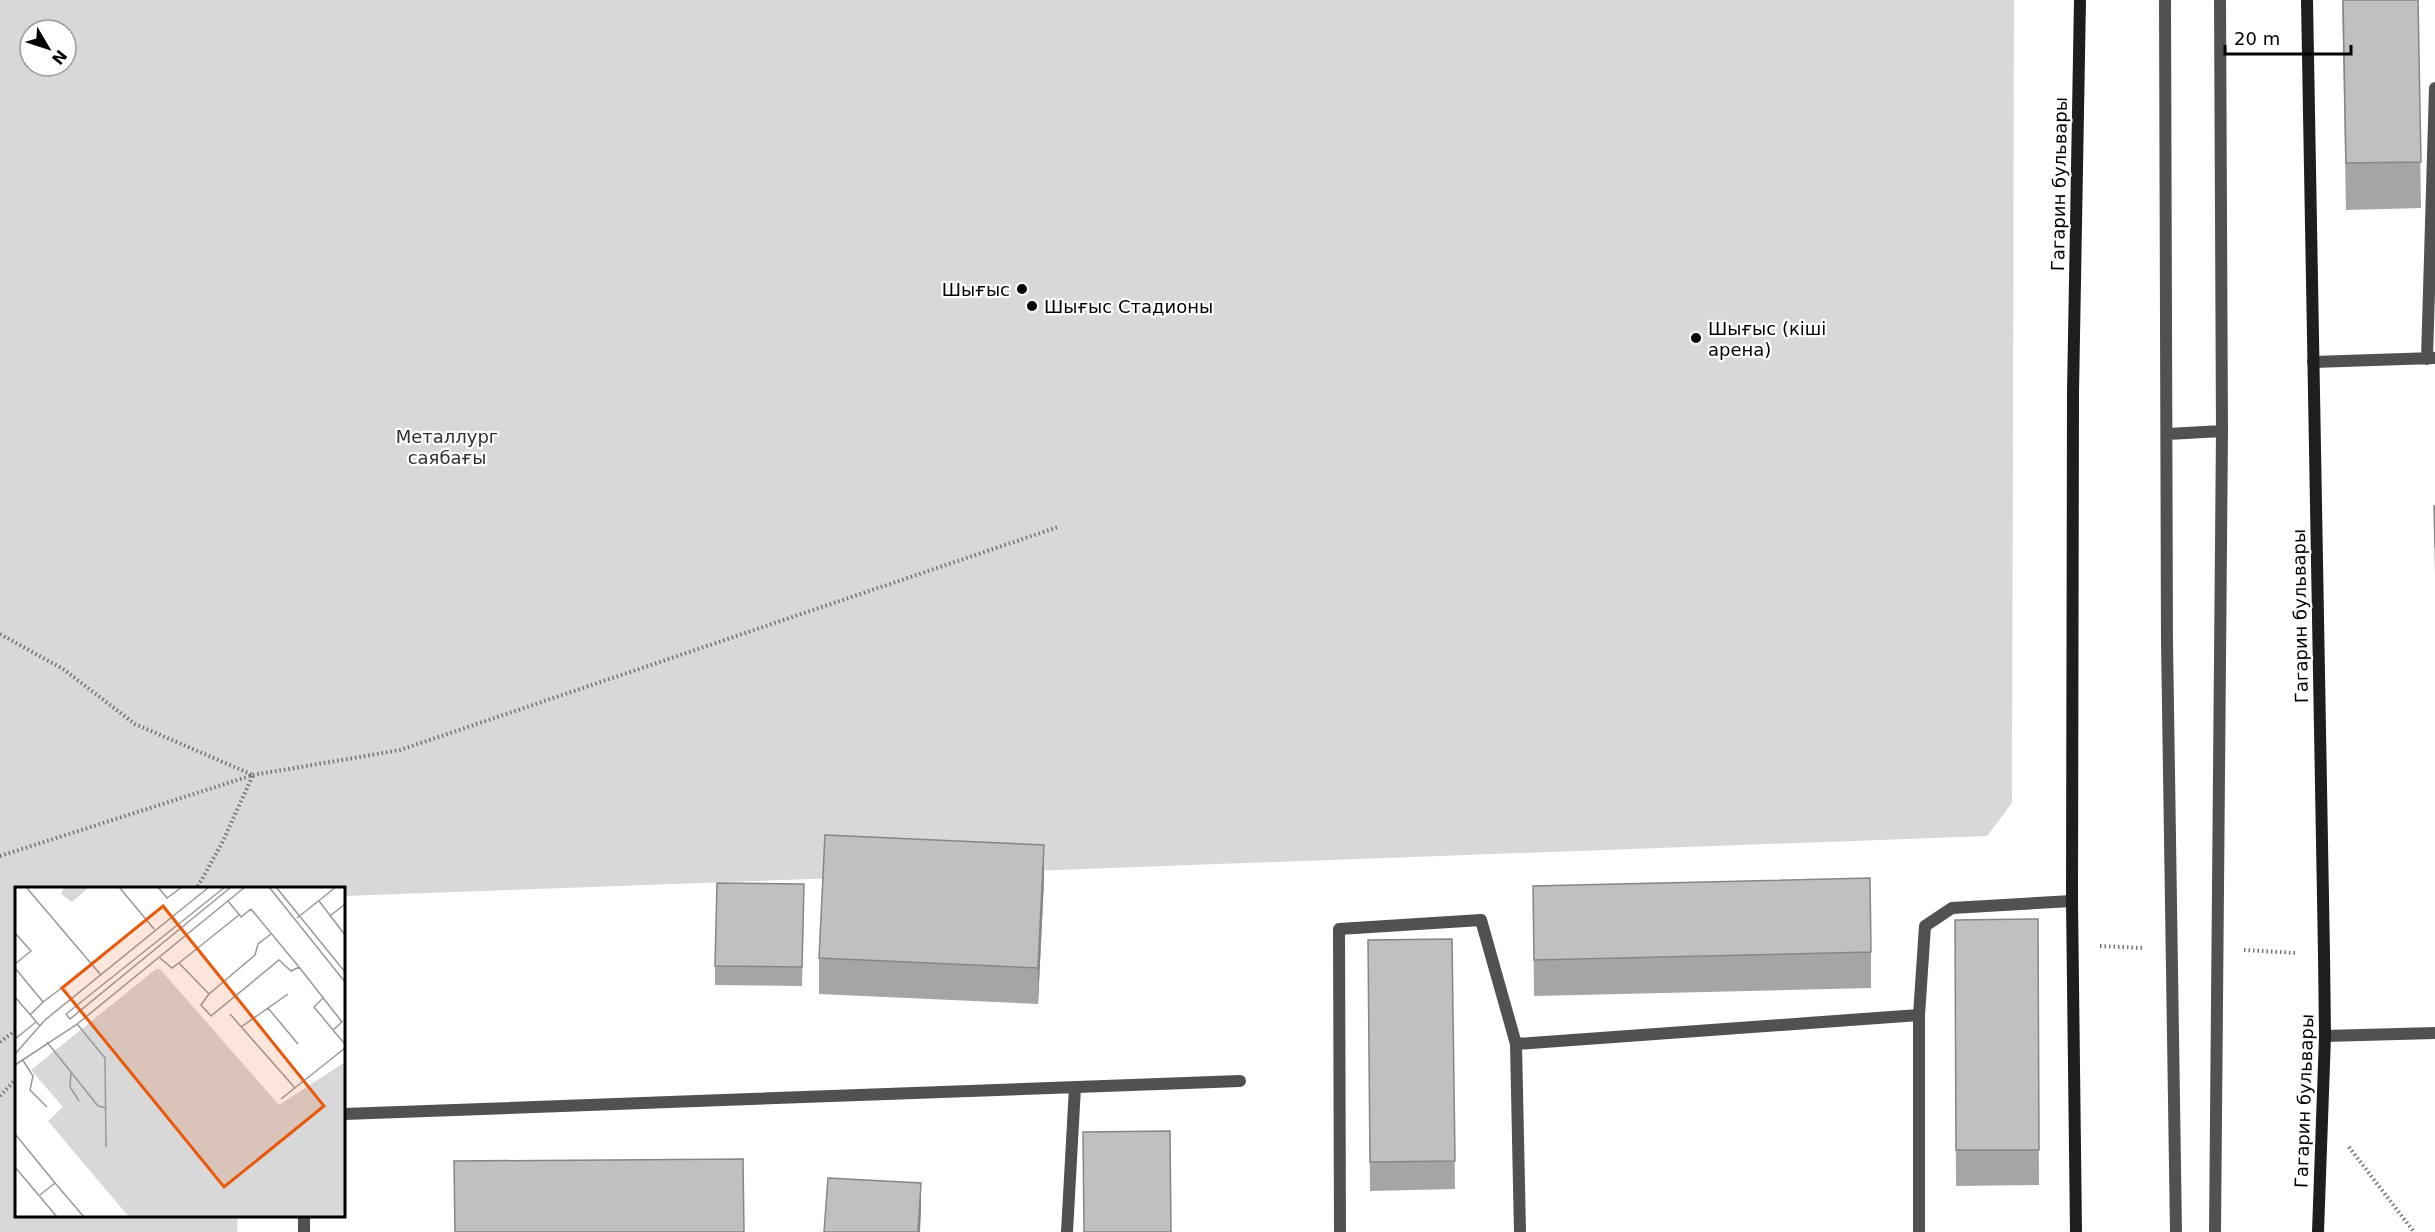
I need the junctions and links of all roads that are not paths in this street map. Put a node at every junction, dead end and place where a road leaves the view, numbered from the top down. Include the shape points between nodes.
1 (2080, 0) edge
2 (2165, 0) edge
3 (2220, 0) edge
4 (2307, 0) edge
5 (2435, 88) edge
6 (2431, 358) edge
7 (2313, 362) junction
8 (2222, 431) junction
9 (2168, 434) junction
10 (2072, 901) junction
11 (1919, 1015) junction
12 (2435, 1033) edge
13 (2325, 1035) junction
14 (1516, 1044) junction
15 (1240, 1081) dead end
16 (1075, 1087) junction
17 (345, 1114) edge
18 (1067, 1232) edge
19 (1340, 1232) edge
20 (1520, 1232) edge
21 (1919, 1232) edge
22 (2076, 1232) edge
23 (2176, 1232) edge
24 (2215, 1232) edge
25 (2318, 1232) edge

1 - 10 main road, Гагарин бульвары via 2073,393
2 - 9 street
3 - 8 street
4 - 7 main road, Гагарин бульвары
5 - 6 street
6 - 7 street
7 - 13 main road, Гагарин бульвары
8 - 9 street
8 - 24 street
9 - 23 street via 2167,641
10 - 11 street via 1952,908 1925,926
10 - 22 main road, Гагарин бульвары
11 - 14 street
11 - 21 street
12 - 13 street
13 - 25 main road, Гагарин бульвары
14 - 19 street via 1481,920 1339,929
14 - 20 street
15 - 16 street
16 - 17 street
16 - 18 street

